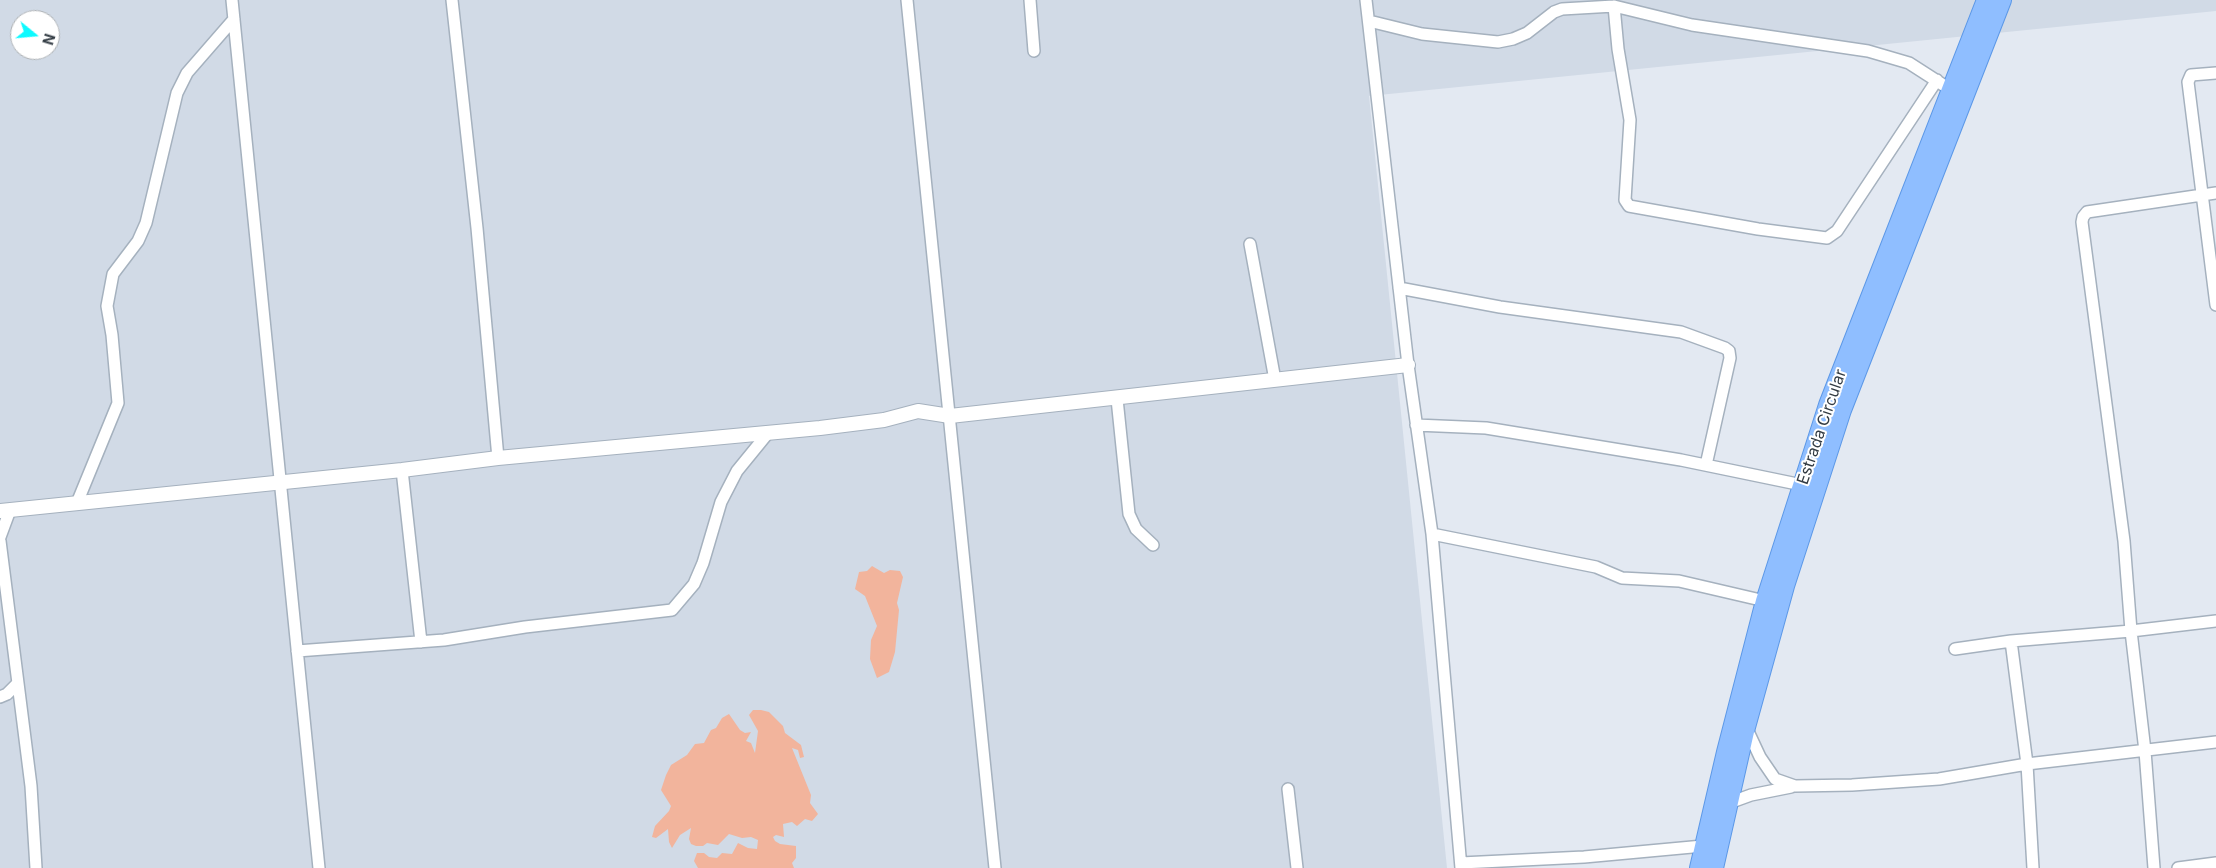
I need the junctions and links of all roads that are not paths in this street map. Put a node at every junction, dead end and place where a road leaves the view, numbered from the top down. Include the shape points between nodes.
1 (232, 0) edge
2 (452, 0) edge
3 (907, 0) edge
4 (1030, 0) edge
5 (1366, 0) edge
6 (1986, 0) edge
7 (2002, 0) edge
8 (1580, 4) edge
9 (1635, 5) edge
10 (1614, 6) junction
11 (234, 19) junction
12 (1369, 21) junction
13 (1034, 51) dead end
14 (2216, 73) edge
15 (1937, 80) junction
16 (1951, 90) junction
17 (2216, 193) edge
18 (2202, 195) junction
19 (1250, 244) dead end
20 (1399, 288) junction
21 (2216, 305) edge
22 (1408, 365) junction
23 (1275, 380) junction
24 (1117, 399) junction
25 (950, 416) junction
26 (1416, 425) junction
27 (768, 433) junction
28 (498, 458) junction
29 (1706, 465) junction
30 (402, 470) junction
31 (280, 482) junction
32 (1802, 486) junction
33 (77, 503) junction
34 (5, 511) edge
35 (1432, 534) junction
36 (0, 537) edge
37 (0, 541) edge
38 (1153, 545) dead end
39 (1765, 601) junction
40 (2216, 621) edge
41 (2131, 631) junction
42 (2010, 641) junction
43 (421, 642) junction
44 (1955, 649) dead end
45 (297, 651) junction
46 (17, 684) junction
47 (0, 697) edge
48 (1746, 727) junction
49 (2216, 742) edge
50 (2145, 751) junction
51 (2028, 764) junction
52 (1795, 786) junction
53 (1288, 788) dead end
54 (1728, 802) junction
55 (1703, 846) junction
56 (2216, 863) edge
57 (1461, 866) edge
58 (36, 868) edge
59 (319, 868) edge
60 (995, 868) edge
61 (1297, 868) edge
62 (1698, 868) edge
63 (1714, 868) edge
64 (2033, 868) edge
65 (2154, 868) edge
66 (2178, 868) edge

1 - 11 street
2 - 28 street
3 - 25 street
4 - 13 street
5 - 12 street
6 - 16 main road, Estrada Circular
7 - 48 main road, Estrada Circular via 1842,410 1785,586
8 - 10 street
8 - 12 street via 1554,12 1527,33 1498,42 1422,34
9 - 10 street
9 - 15 street via 1663,20 1868,51 1909,63
10 - 15 street via 1630,120 1625,200 1629,206 1827,238 1837,231
11 - 31 street
11 - 33 street via 187,73 176,93 146,223 138,241 113,274 107,306 118,403
12 - 20 street
14 - 18 street via 2192,75 2188,82
15 - 16 street
16 - 32 main road, Estrada Circular via 1828,405
17 - 18 street
18 - 21 street
18 - 41 street via 2087,212 2082,222 2124,541
19 - 23 street
20 - 22 street
20 - 29 street via 1500,307 1681,332 1725,348 1730,358
22 - 23 street
22 - 26 street
23 - 24 street
24 - 25 street
24 - 38 street via 1129,514 1136,529
25 - 27 street via 918,412 884,420
25 - 60 street
26 - 29 street via 1486,428
26 - 35 street
27 - 28 street
27 - 43 street via 738,471 721,502 694,584 672,610
28 - 30 street
29 - 32 street
30 - 31 street
30 - 43 street
31 - 33 street
31 - 45 street
32 - 39 main road, Estrada Circular
33 - 34 street
34 - 36 street
35 - 39 street via 1596,568 1622,578 1679,581
35 - 57 street
37 - 46 street
39 - 55 main road, Estrada Circular
40 - 41 street
41 - 42 street
41 - 50 street
42 - 44 street
42 - 51 street
43 - 45 street
45 - 59 street
46 - 47 street
46 - 58 street via 31,786
48 - 52 street via 1775,779
48 - 54 main road, Estrada Circular
49 - 50 street
50 - 51 street
50 - 65 street
51 - 52 street via 1939,779
51 - 64 street
52 - 54 street
53 - 61 street
54 - 63 main road, Estrada Circular
55 - 57 street
55 - 62 main road, Estrada Circular
56 - 66 street

